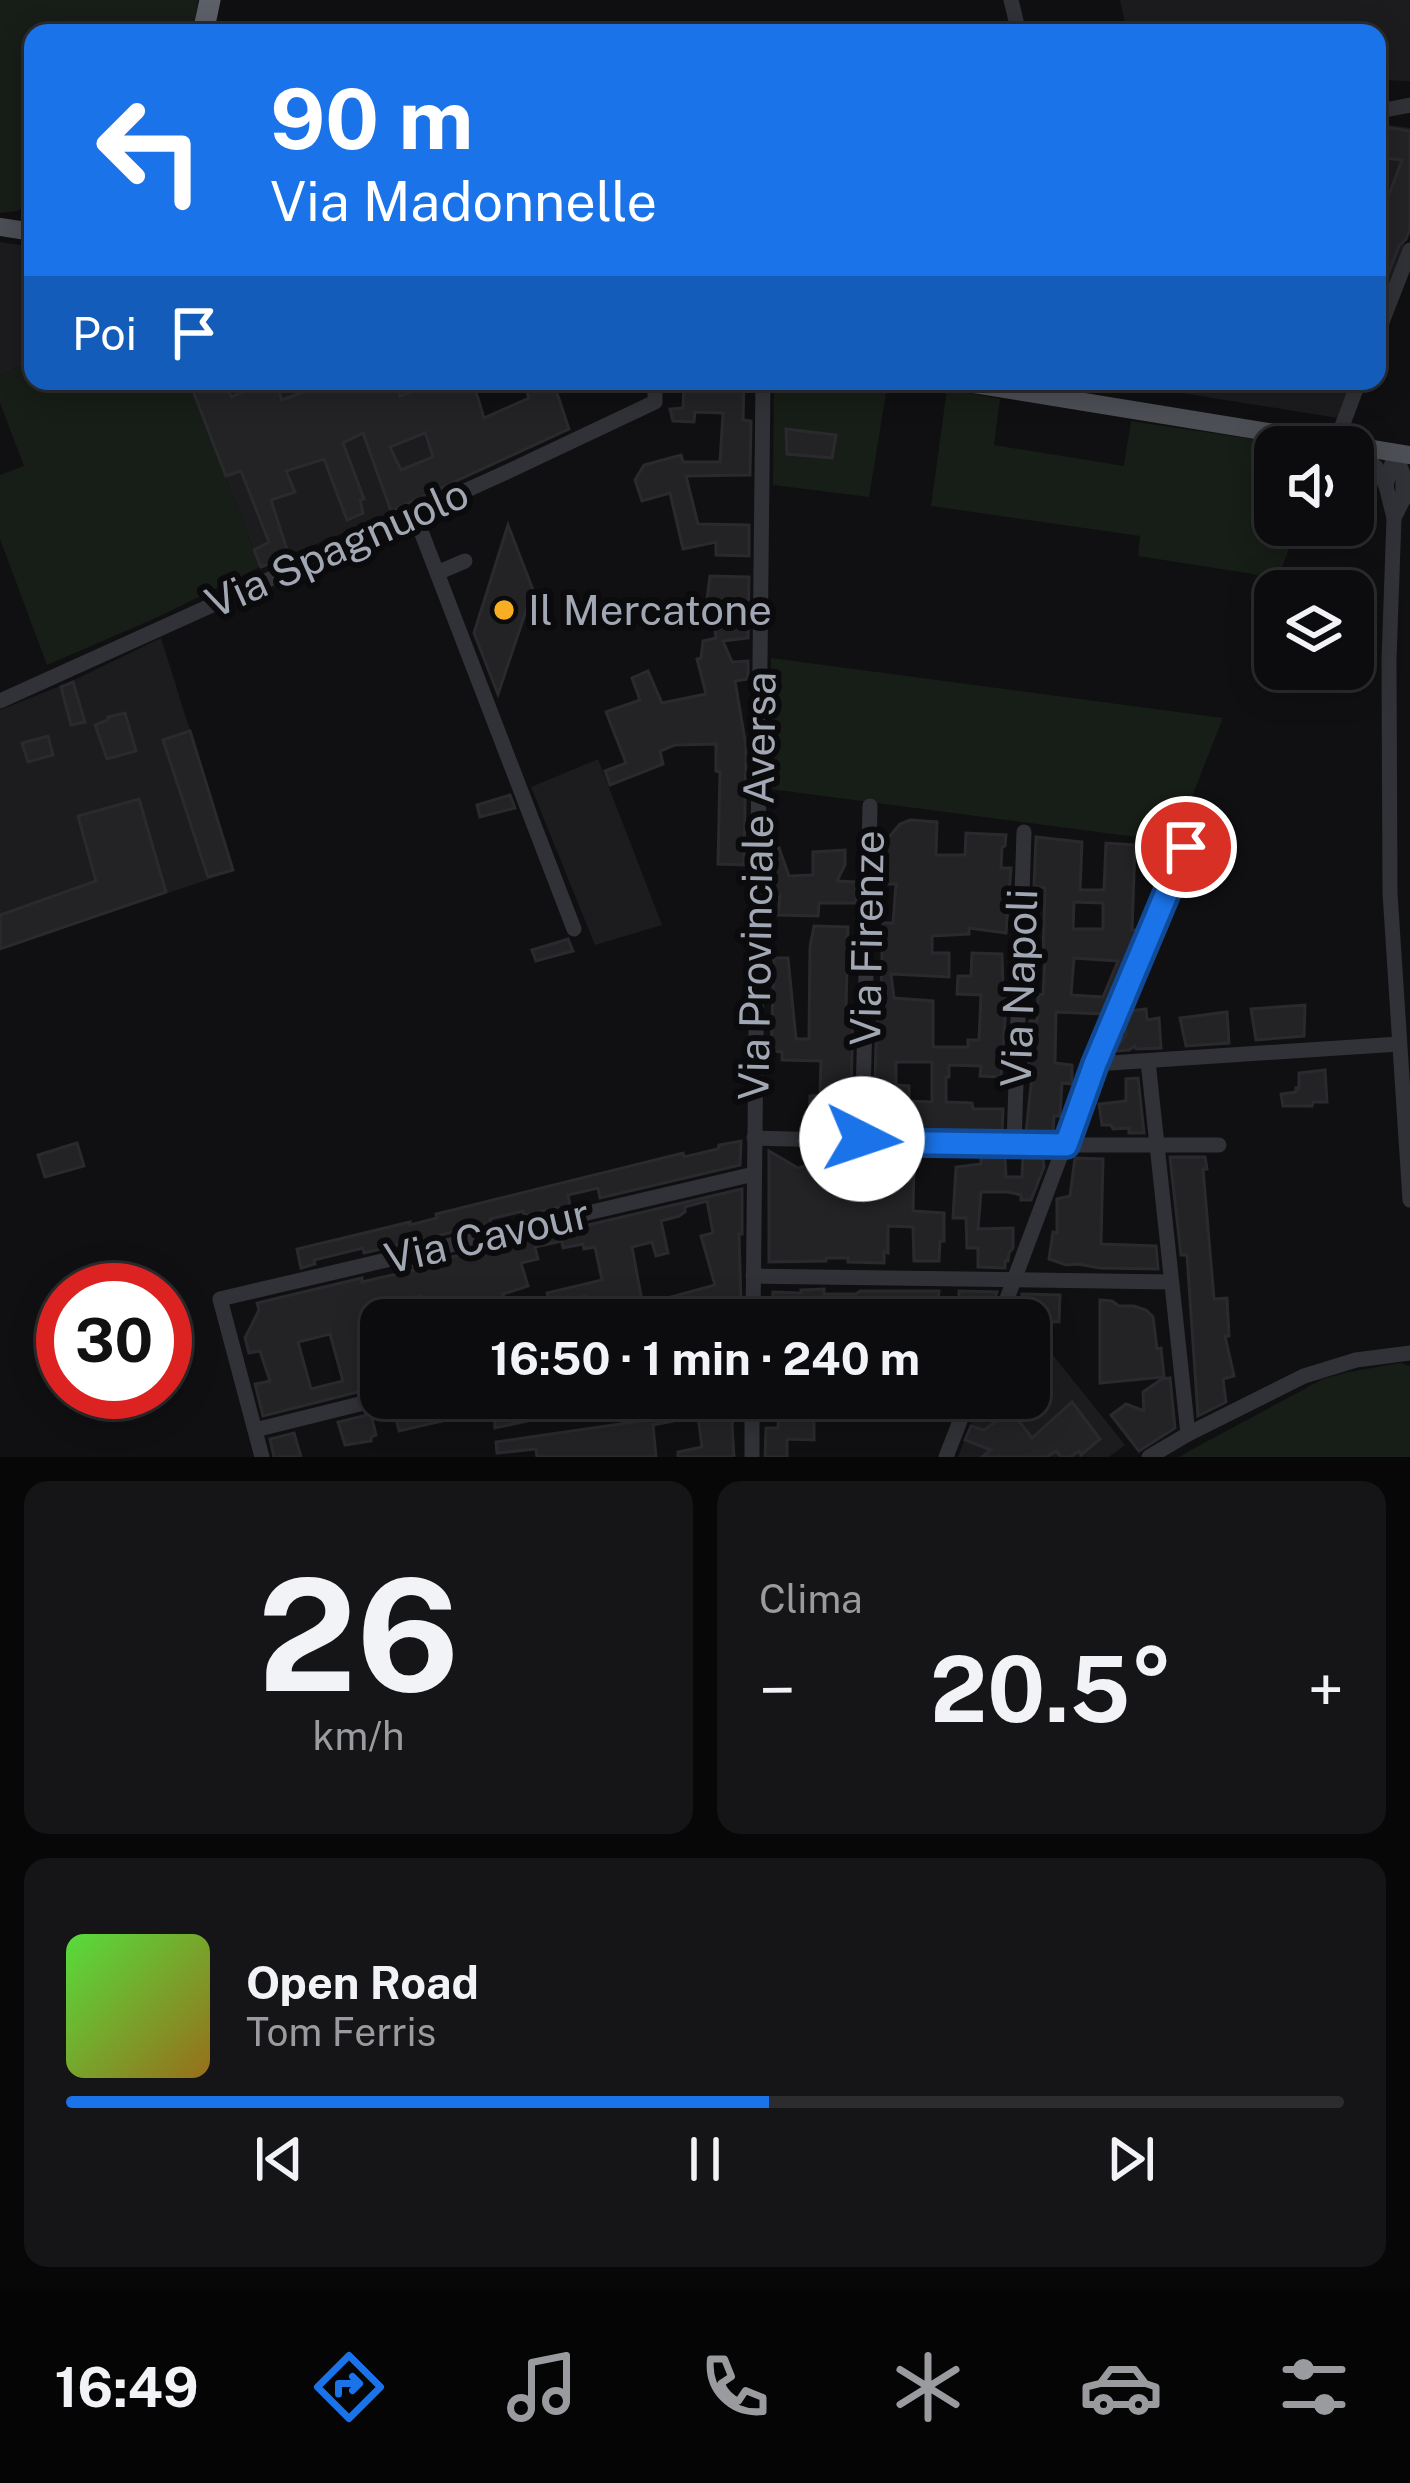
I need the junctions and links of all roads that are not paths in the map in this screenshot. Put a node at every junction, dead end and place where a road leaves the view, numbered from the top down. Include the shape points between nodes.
1 (1410, 250) edge
2 (1386, 312) edge
3 (655, 390) edge
4 (764, 390) edge
5 (1012, 390) edge
6 (1357, 390) edge
7 (1349, 426) edge
8 (1254, 429) edge
9 (1403, 454) edge
10 (1374, 466) edge
11 (1386, 485) junction
12 (1406, 497) edge
13 (414, 513) junction
14 (1394, 518) junction
15 (464, 561) dead end
16 (437, 573) junction
17 (0, 701) edge
18 (871, 806) dead end
19 (1024, 832) dead end
20 (1186, 847) dead end
21 (574, 929) dead end
22 (1399, 1044) junction
23 (1148, 1061) junction
24 (1095, 1064) junction
25 (754, 1138) junction
26 (862, 1142) junction
27 (1014, 1145) junction
28 (1066, 1145) junction
29 (1219, 1145) dead end
30 (1158, 1147) junction
31 (754, 1174) junction
32 (1410, 1200) edge
33 (753, 1276) junction
34 (1015, 1279) junction
35 (1171, 1282) junction
36 (753, 1299) edge
37 (1007, 1299) edge
38 (1410, 1353) edge
39 (360, 1404) edge
40 (752, 1419) edge
41 (961, 1419) edge
42 (255, 1430) junction
43 (1188, 1434) junction
44 (262, 1457) edge
45 (752, 1457) edge
46 (946, 1457) edge
47 (1149, 1457) edge

1 - 2 street
3 - 13 street, Via Spagnuolo via 655,402 459,501
4 - 25 street, Via Provinciale Aversa
5 - 8 main road
6 - 7 street
9 - 11 street
9 - 12 street
10 - 11 street
11 - 14 street
12 - 14 street
13 - 16 street
13 - 17 street, Via Spagnuolo
14 - 22 street via 1390,892
15 - 16 street
16 - 21 street
18 - 26 street, Via Firenze
19 - 27 street, Via Napoli
20 - 24 street
22 - 23 street
22 - 32 street
23 - 24 street
23 - 30 street
24 - 28 street
25 - 26 street
25 - 31 street, Via Provinciale Aversa
26 - 27 street
27 - 28 street
28 - 30 street
28 - 34 street
29 - 30 street
30 - 35 street
31 - 33 street, Via Provinciale Aversa
31 - 42 street, Via Cavour via 220,1299
33 - 34 street
33 - 36 street, Via Provinciale Aversa
34 - 35 street
34 - 37 street
35 - 43 street
38 - 43 street via 1328,1367
39 - 42 street
40 - 45 street
41 - 46 street
42 - 44 street
43 - 47 street

